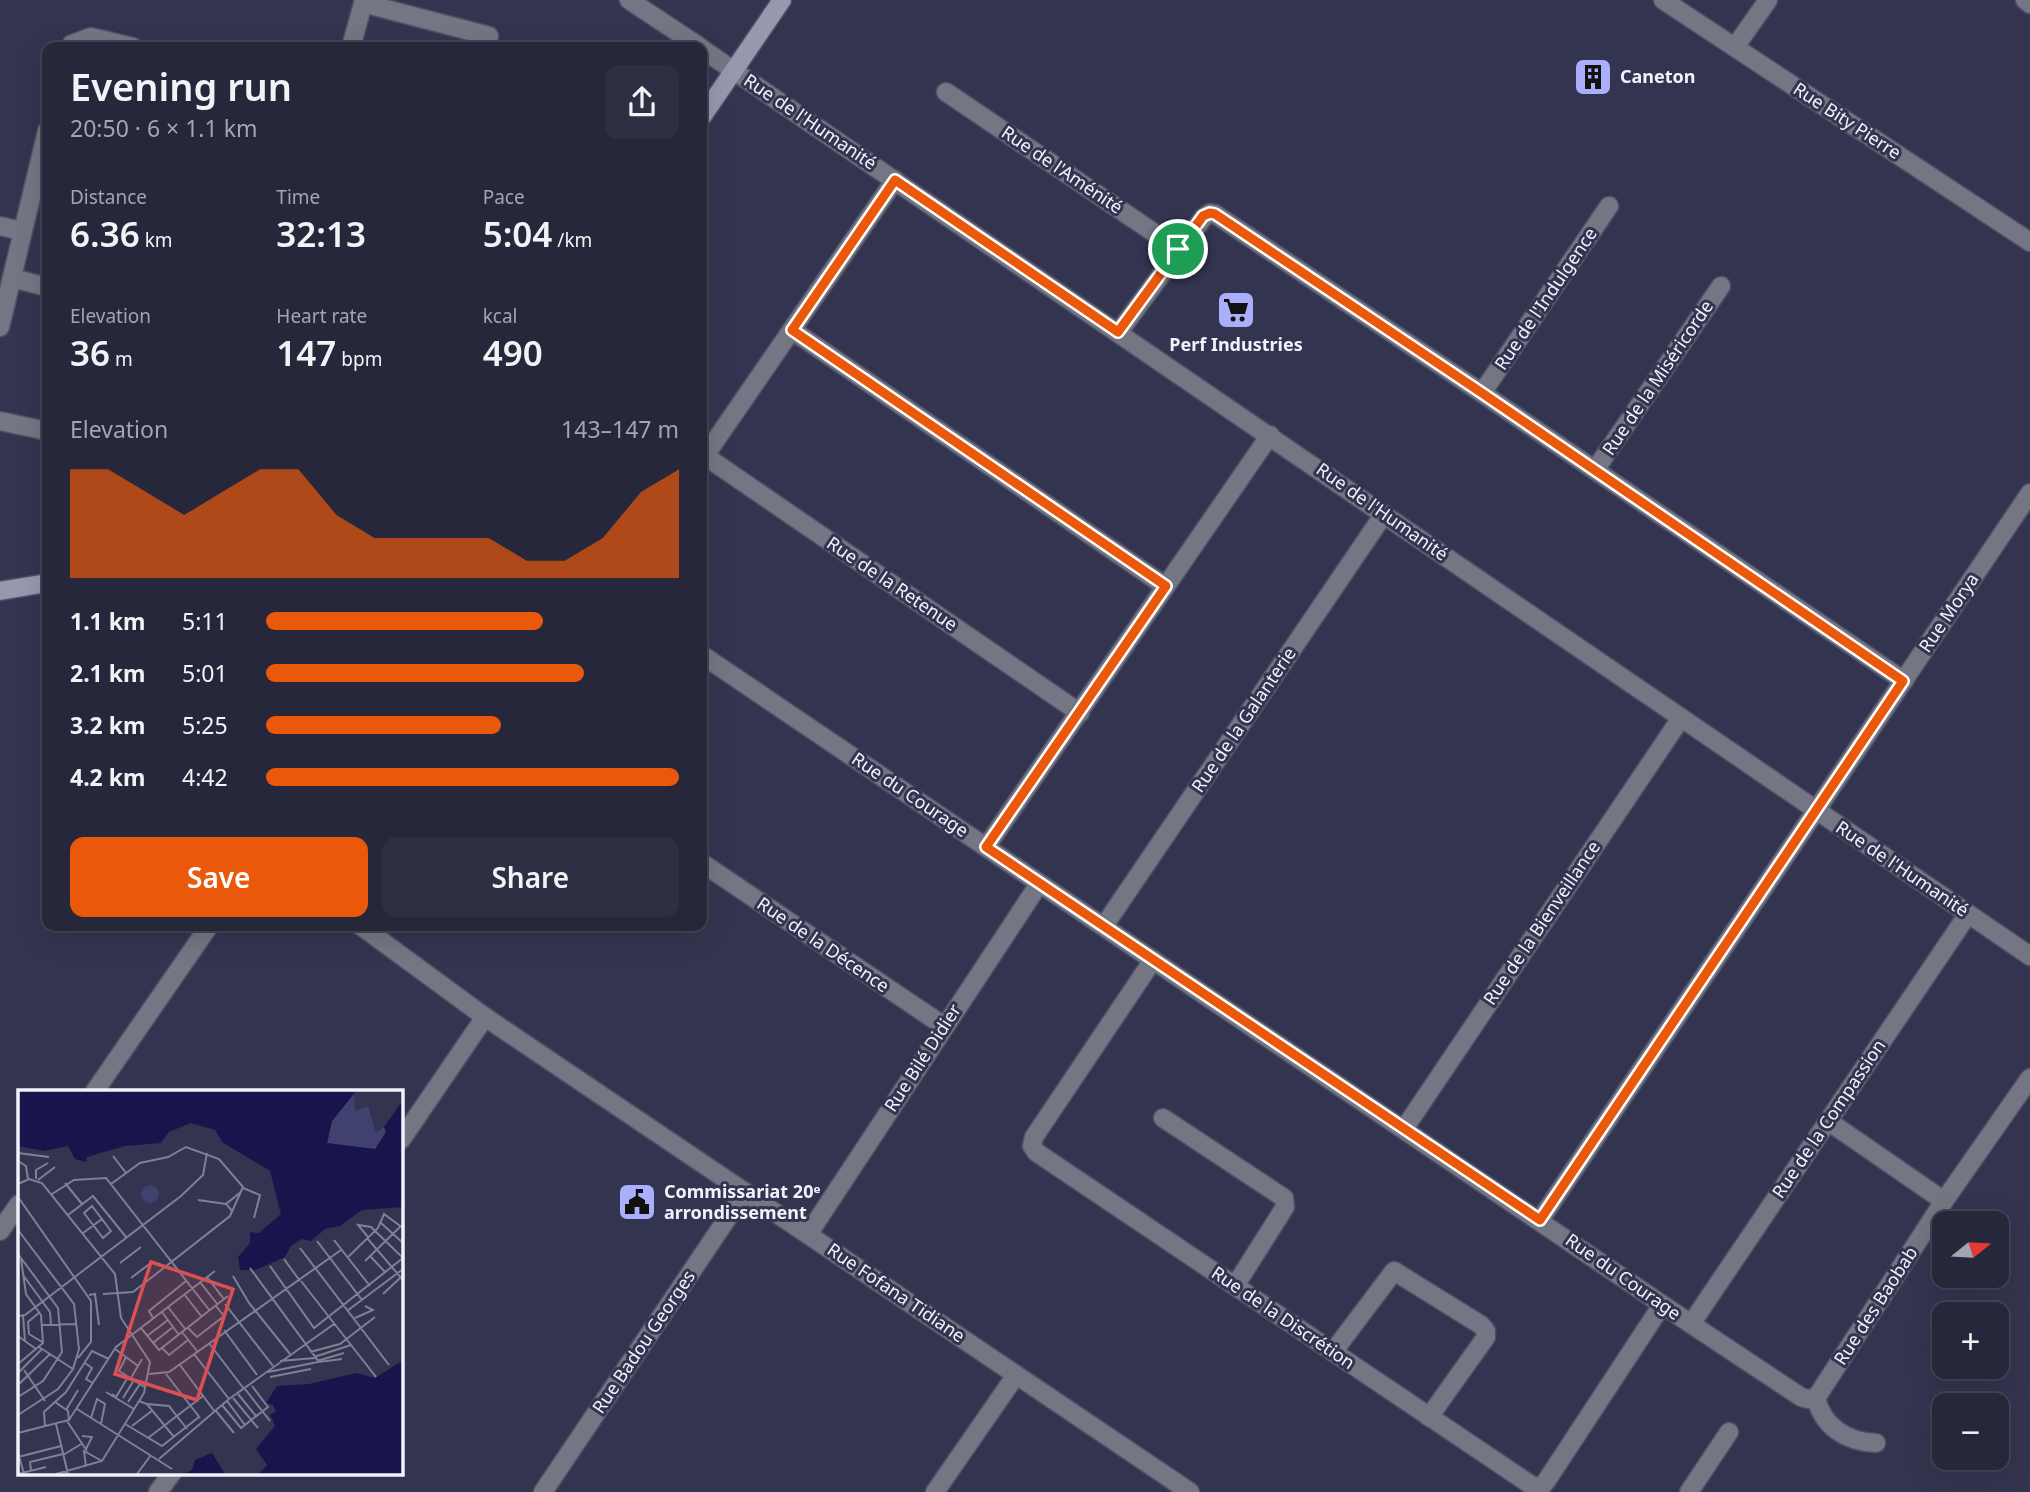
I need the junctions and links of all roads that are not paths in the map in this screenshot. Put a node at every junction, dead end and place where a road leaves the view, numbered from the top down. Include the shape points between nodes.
1 (629, 0) edge
2 (782, 0) edge
3 (1663, 0) edge
4 (1768, 0) edge
5 (2025, 0) edge
6 (364, 1) edge
7 (2030, 4) edge
8 (489, 36) dead end
9 (77, 42) edge
10 (112, 42) edge
11 (352, 42) edge
12 (692, 42) edge
13 (1735, 47) junction
14 (707, 52) edge
15 (734, 70) junction
16 (946, 92) dead end
17 (707, 110) edge
18 (42, 159) edge
19 (895, 180) junction
20 (1609, 206) dead end
21 (0, 226) edge
22 (22, 232) junction
23 (2030, 242) edge
24 (1178, 249) junction
25 (12, 278) junction
26 (42, 286) edge
27 (1721, 286) dead end
28 (0, 327) edge
29 (792, 330) junction
30 (1118, 332) junction
31 (1482, 393) junction
32 (0, 421) edge
33 (42, 431) edge
34 (1270, 435) junction
35 (707, 452) edge
36 (707, 461) edge
37 (1595, 470) junction
38 (2030, 493) edge
39 (1384, 513) junction
40 (42, 584) edge
41 (1166, 586) junction
42 (0, 591) edge
43 (707, 658) edge
44 (1903, 681) junction
45 (1080, 713) junction
46 (1681, 718) junction
47 (1816, 810) junction
48 (986, 847) junction
49 (707, 866) edge
50 (1039, 884) junction
51 (1968, 914) junction
52 (1104, 926) junction
53 (206, 931) edge
54 (368, 931) edge
55 (2028, 951) edge
56 (1153, 960) junction
57 (485, 1017) junction
58 (944, 1026) junction
59 (2030, 1078) edge
60 (96, 1090) edge
61 (1163, 1118) dead end
62 (1828, 1121) junction
63 (1404, 1129) junction
64 (402, 1139) edge
65 (745, 1192) junction
66 (1944, 1201) junction
67 (18, 1205) edge
68 (1540, 1220) junction
69 (0, 1231) edge
70 (809, 1233) junction
71 (1235, 1286) junction
72 (1662, 1305) junction
73 (1691, 1324) junction
74 (1334, 1352) junction
75 (1016, 1375) junction
76 (1816, 1398) junction
77 (1429, 1417) junction
78 (1729, 1432) dead end
79 (1876, 1443) dead end
80 (171, 1474) edge
81 (159, 1492) edge
82 (542, 1492) edge
83 (935, 1492) edge
84 (1190, 1492) edge
85 (1689, 1492) edge

1 - 12 street, Rue de l'Humanité
2 - 15 street
3 - 13 street, Rue Bity Pierre
4 - 13 street
5 - 7 street
6 - 8 street
6 - 11 street
9 - 10 street via 91,37
13 - 23 street, Rue Bity Pierre
14 - 15 street, Rue de l'Humanité
15 - 17 street
15 - 19 street, Rue de l'Humanité
16 - 24 street, Rue de l'Aménité
18 - 22 street
19 - 29 street
19 - 30 street, Rue de l'Humanité
20 - 31 street, Rue de l'Indulgence
21 - 22 street
22 - 25 street
24 - 30 street
24 - 31 street via 1203,216 1215,214
25 - 26 street
25 - 28 street
27 - 37 street, Rue de la Miséricorde
29 - 35 street
29 - 41 street
30 - 34 street, Rue de l'Humanité
31 - 37 street
32 - 33 street
34 - 39 street, Rue de l'Humanité
34 - 41 street
36 - 45 street, Rue de la Retenue
37 - 44 street
38 - 44 street, Rue Morya
39 - 46 street, Rue de l'Humanité
39 - 52 street, Rue de la Galanterie
40 - 42 street
41 - 45 street
43 - 48 street, Rue du Courage
44 - 47 street, Rue Morya
45 - 48 street
46 - 47 street, Rue de l'Humanité
46 - 63 street, Rue de la Bienveillance
47 - 51 street, Rue de l'Humanité
47 - 68 street, Rue Morya
48 - 50 street, Rue du Courage
49 - 58 street, Rue de la Décence
50 - 52 street, Rue du Courage
50 - 58 street, Rue Bilé Didier
51 - 55 street, Rue de l'Humanité
51 - 62 street, Rue de la Compassion
52 - 56 street, Rue du Courage
53 - 60 street
54 - 57 street, Rue Fofana Tidiane
56 - 63 street, Rue du Courage
56 - 71 street, Rue de la Discrétion via 1032,1146
57 - 64 street
57 - 65 street, Rue Fofana Tidiane
58 - 70 street, Rue Bilé Didier
59 - 66 street, Rue des Baobab
61 - 71 street via 1284,1198 1285,1207
62 - 66 street
62 - 73 street, Rue de la Compassion
63 - 68 street, Rue du Courage
65 - 70 street, Rue Fofana Tidiane
65 - 82 street, Rue Badou Georges
66 - 76 street, Rue des Baobab
67 - 69 street
68 - 72 street, Rue du Courage
70 - 75 street, Rue Fofana Tidiane
71 - 74 street, Rue de la Discrétion
72 - 73 street, Rue du Courage
72 - 77 street, Rue de la Discrétion via 1543,1485 1534,1487
73 - 76 street, Rue du Courage via 1801,1397
74 - 77 street, Rue de la Discrétion
74 - 77 street via 1394,1271 1481,1325 1486,1338
75 - 83 street
75 - 84 street, Rue Fofana Tidiane
76 - 79 street via 1823,1416 1840,1433
78 - 85 street
80 - 81 street

